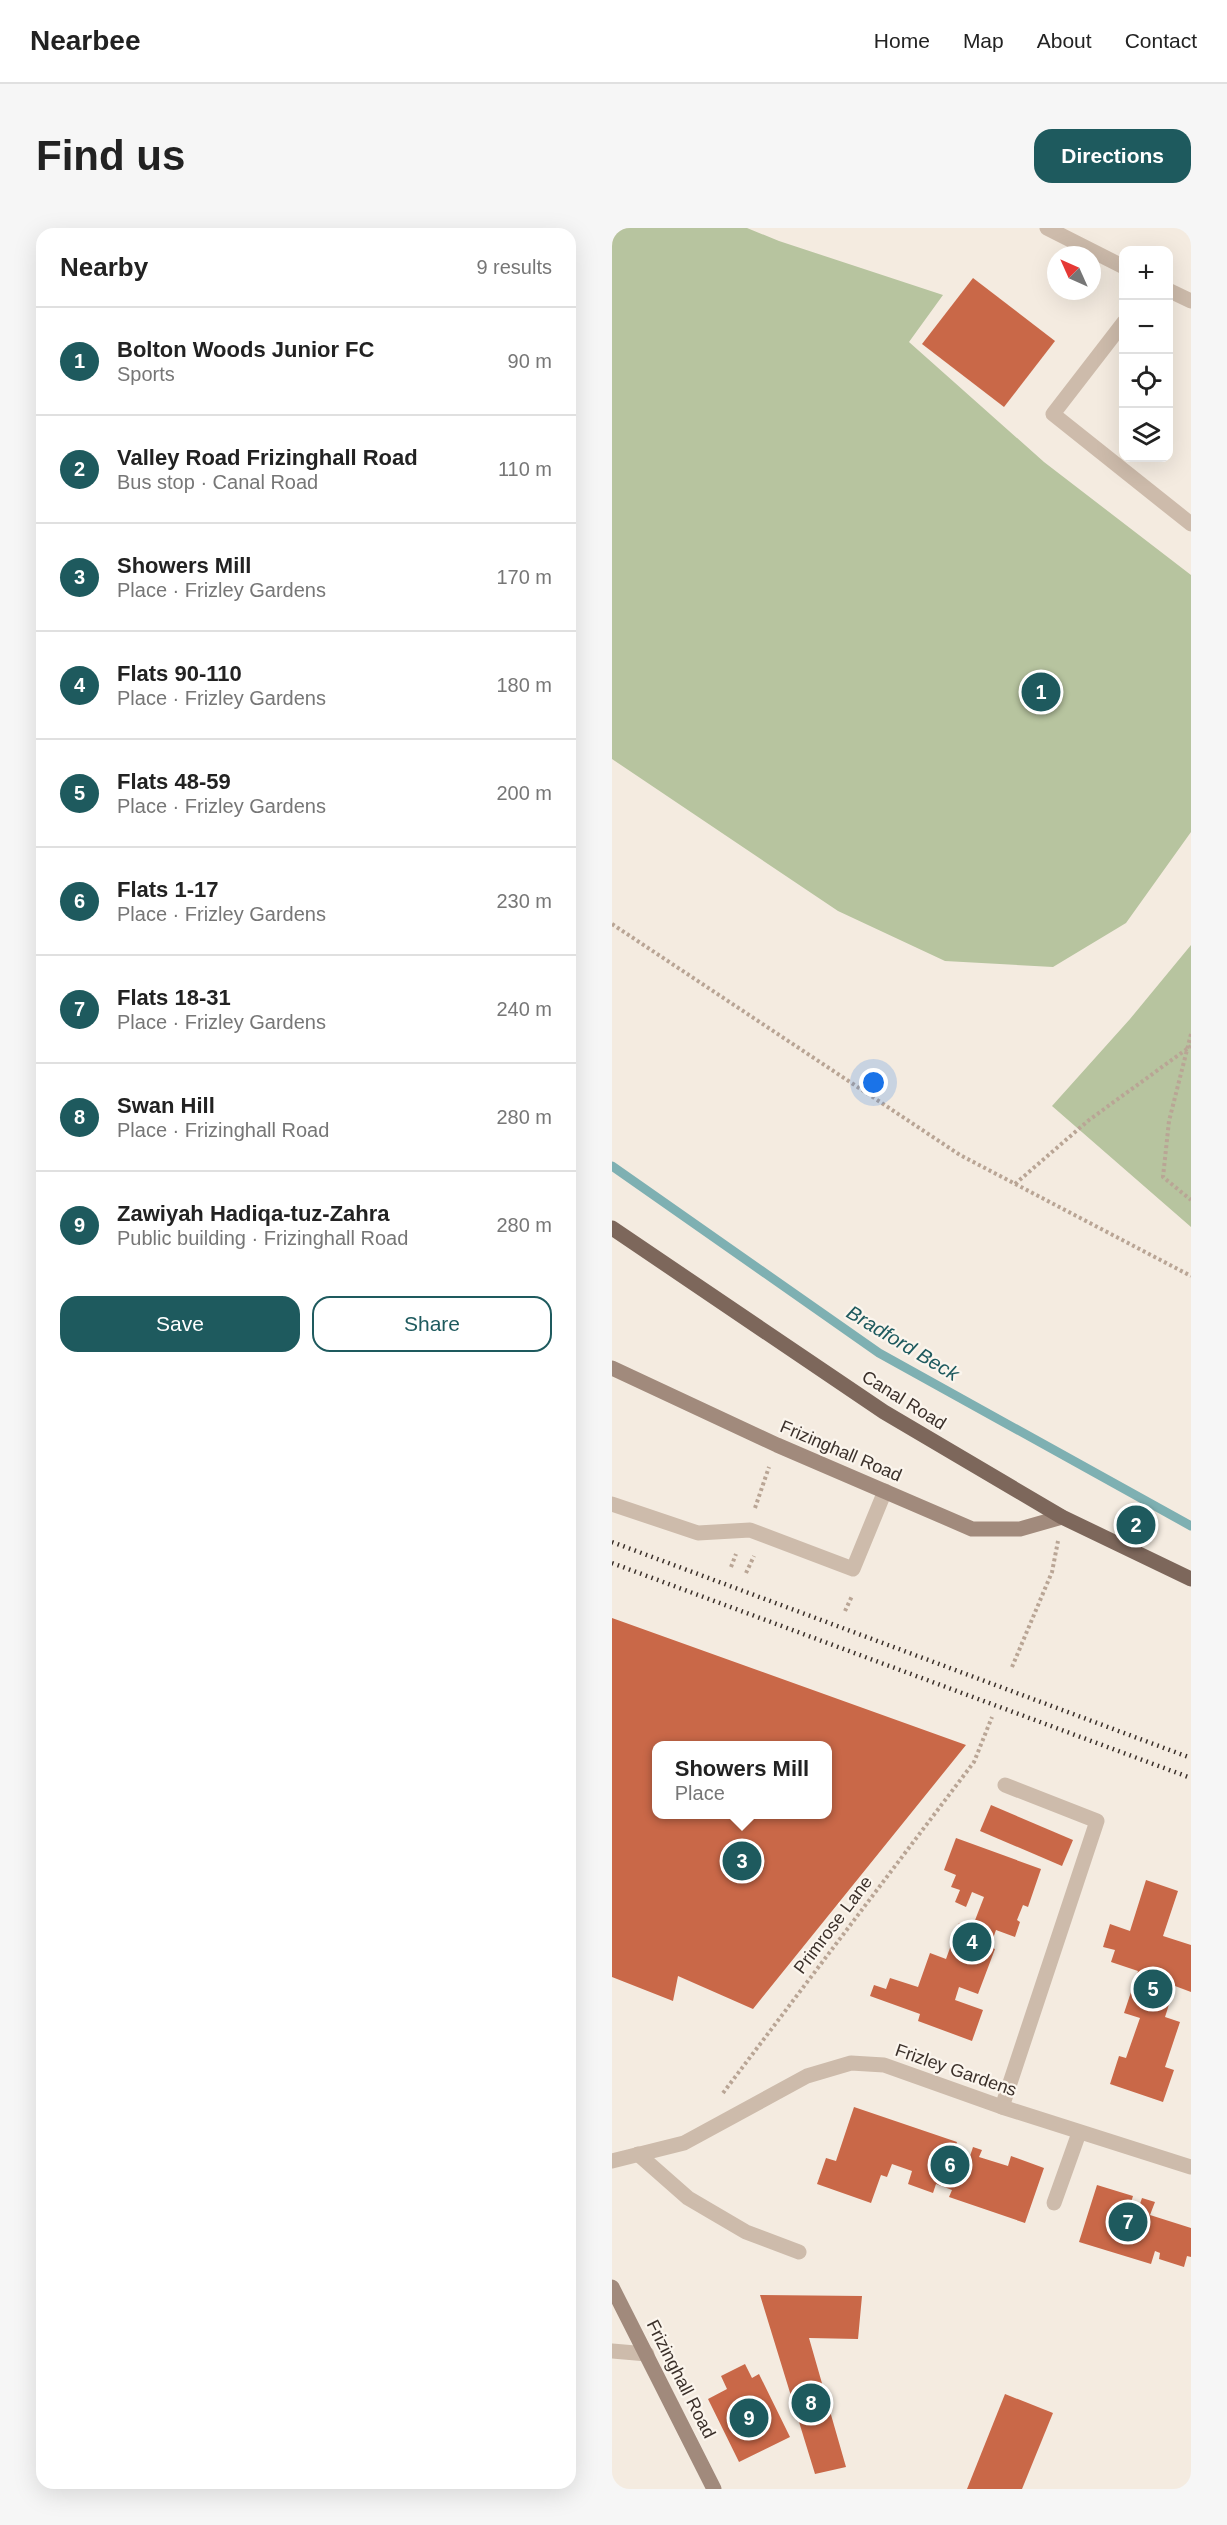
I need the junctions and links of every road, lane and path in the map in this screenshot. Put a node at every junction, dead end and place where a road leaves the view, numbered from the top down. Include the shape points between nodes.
1 (1047, 228) edge
2 (1119, 264) edge
3 (1173, 292) edge
4 (1191, 301) edge
5 (1119, 328) edge
6 (1191, 524) edge
7 (612, 924) edge
8 (1191, 1034) edge
9 (1191, 1046) edge
10 (1185, 1051) junction
11 (1015, 1184) junction
12 (1191, 1200) edge
13 (612, 1228) edge
14 (1191, 1276) edge
15 (612, 1368) edge
16 (885, 1491) junction
17 (612, 1504) edge
18 (1062, 1517) junction
19 (1191, 1579) edge
20 (852, 1596) dead end
21 (845, 1611) dead end
22 (1012, 1667) dead end
23 (992, 1717) dead end
24 (1005, 1785) dead end
25 (721, 2096) dead end
26 (1002, 2107) junction
27 (1080, 2133) junction
28 (638, 2154) junction
29 (612, 2161) edge
30 (1191, 2167) edge
31 (1054, 2203) dead end
32 (799, 2252) dead end
33 (612, 2287) edge
34 (612, 2350) edge
35 (647, 2354) junction
36 (714, 2489) edge

1 - 2 street
3 - 4 street
5 - 6 street via 1053,414
7 - 11 path via 960,1155
8 - 10 path
9 - 10 path
10 - 11 path via 1089,1120
10 - 12 path via 1169,1121 1163,1177
11 - 14 path
13 - 18 main road, Canal Road via 884,1412
15 - 16 street, Frizinghall Road
16 - 17 street via 853,1569 750,1530 698,1533
16 - 18 street, Frizinghall Road via 972,1529 1020,1529
18 - 19 main road, Canal Road
18 - 22 path via 1052,1572
20 - 21 path
23 - 25 path, Primrose Lane via 974,1762
24 - 26 street via 1097,1821
26 - 27 street, Frizley Gardens
26 - 28 street, Frizley Gardens via 884,2065 851,2063 807,2076 684,2143
27 - 30 street, Frizley Gardens
27 - 31 street
28 - 29 street, Frizley Gardens
28 - 32 street via 688,2198 746,2232
33 - 35 street, Frizinghall Road
34 - 35 street
35 - 36 street, Frizinghall Road

